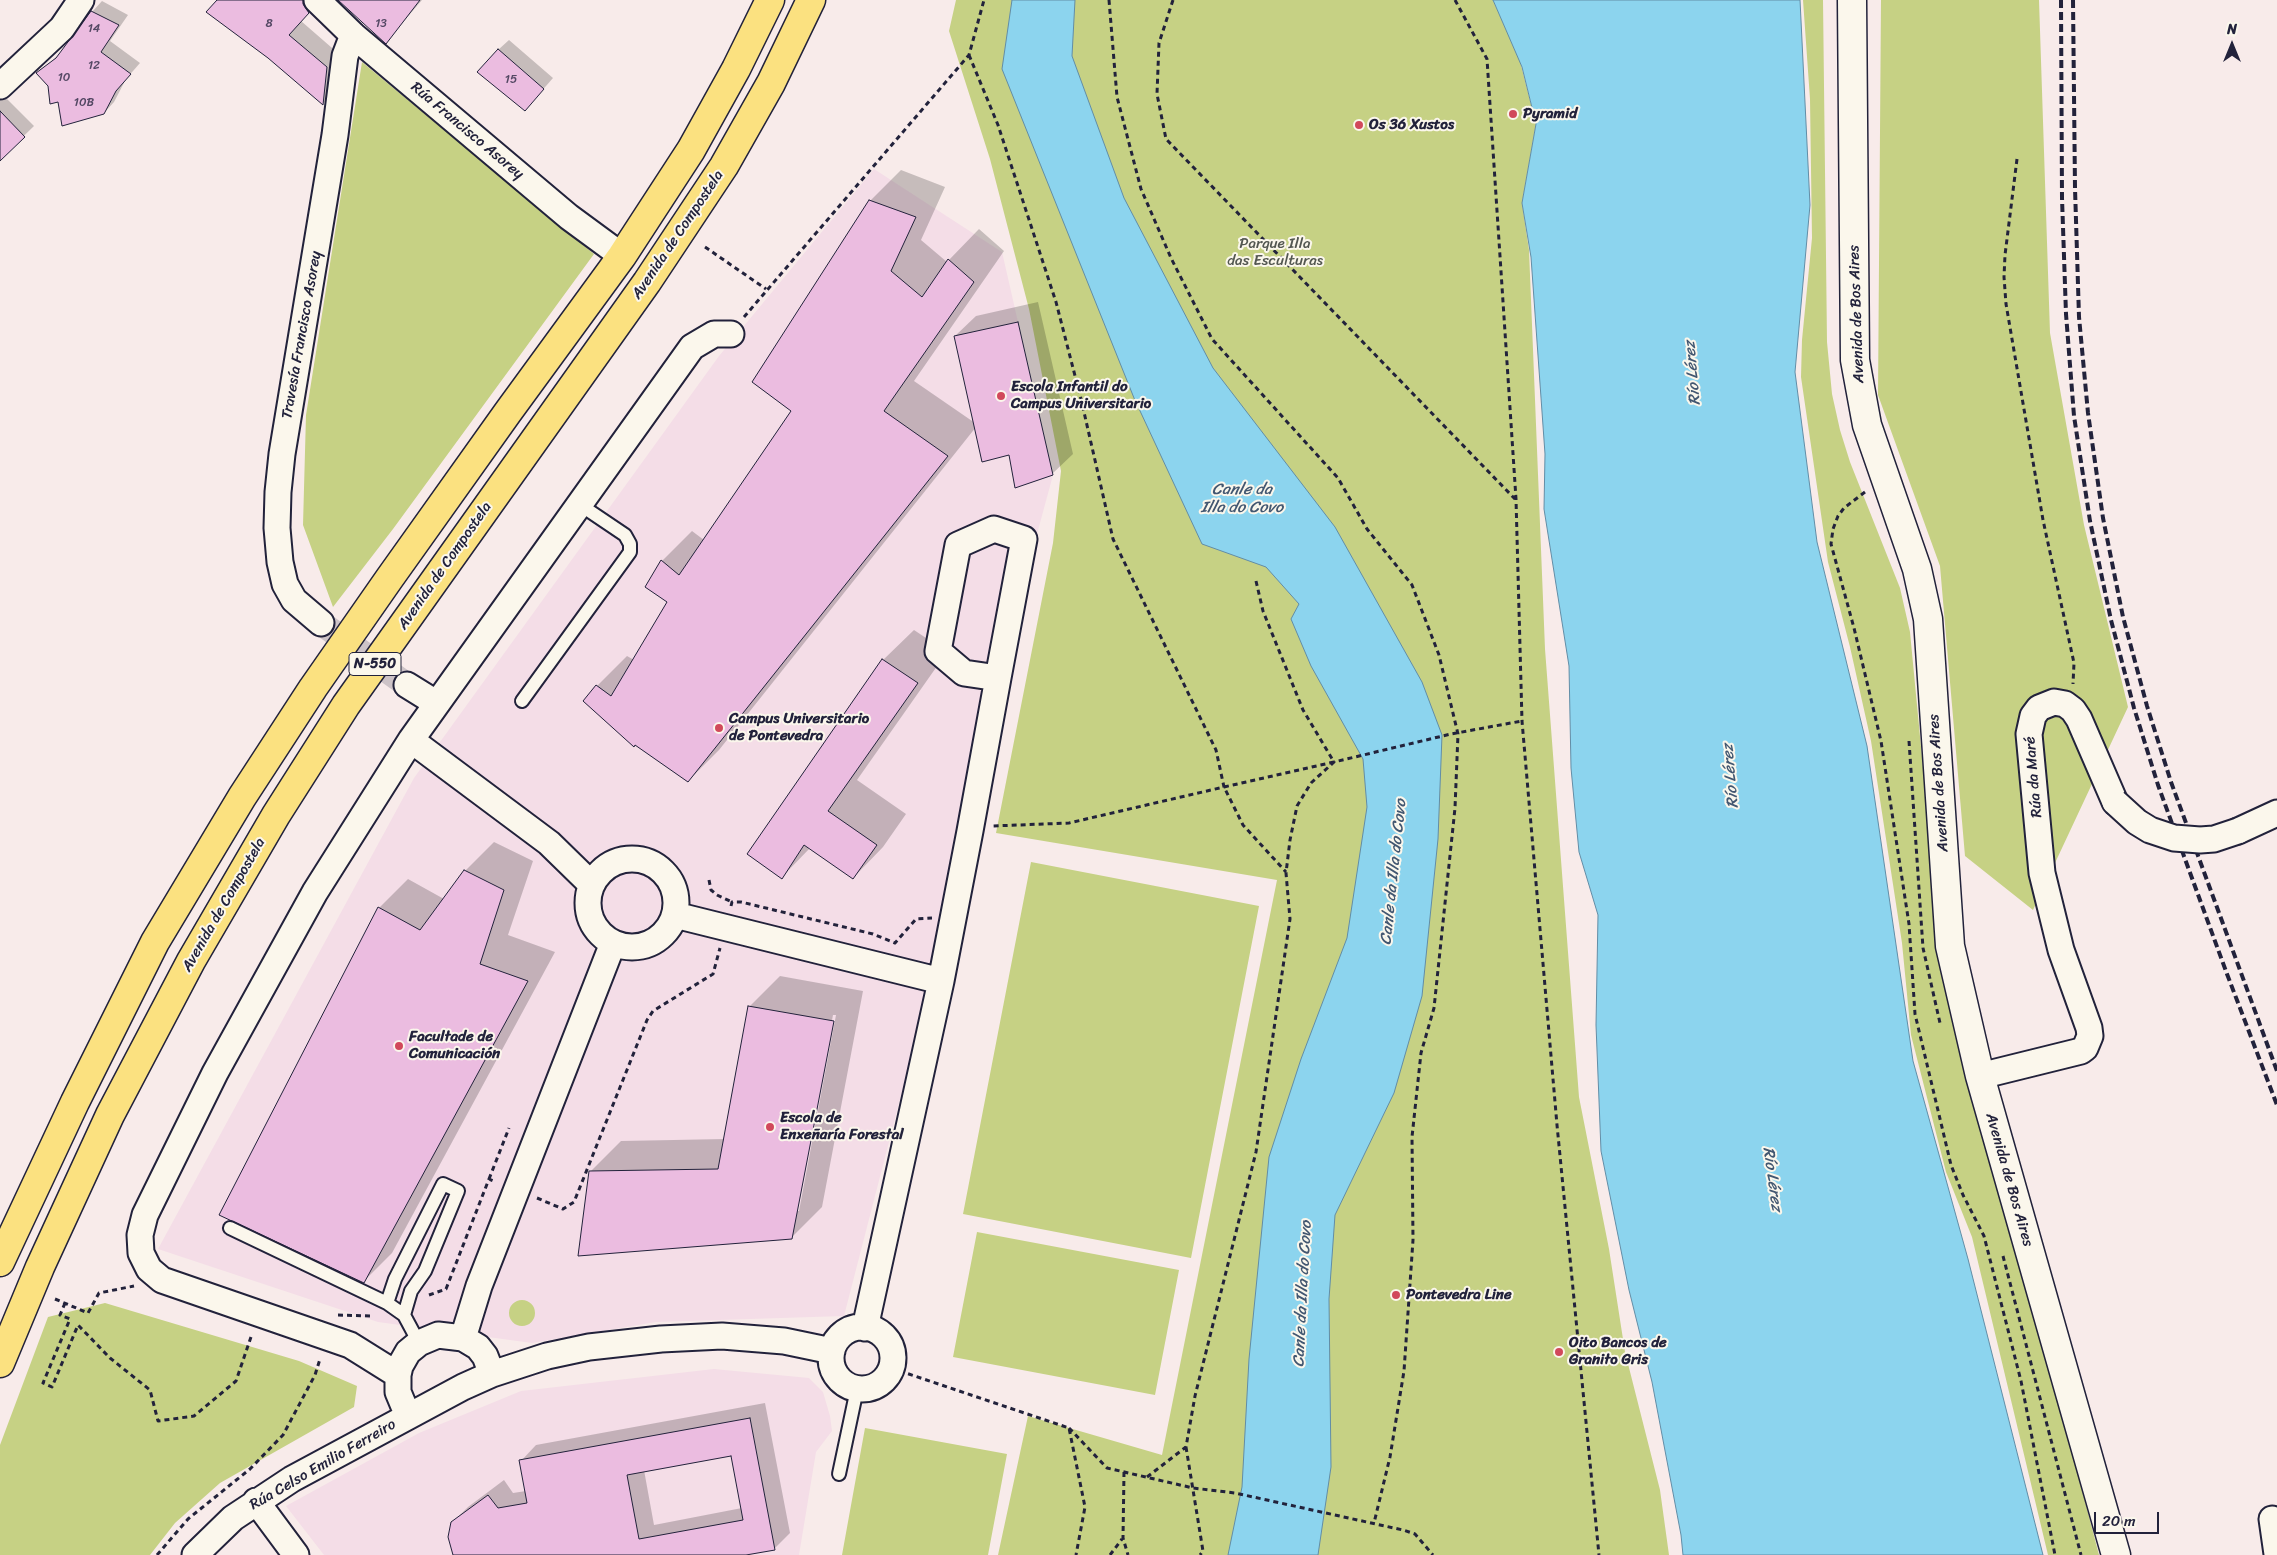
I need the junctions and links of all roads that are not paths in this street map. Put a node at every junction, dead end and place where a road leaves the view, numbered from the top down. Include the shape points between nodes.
1 (81, 0) edge
2 (317, 0) edge
3 (770, 0) edge
4 (811, 0) edge
5 (1852, 0) edge
6 (353, 35) junction
7 (0, 86) edge
8 (622, 256) junction
9 (731, 334) road end
10 (579, 504) junction
11 (321, 623) tunnel mouth
12 (998, 678) junction
13 (407, 685) tunnel mouth
14 (522, 701) dead end
15 (436, 703) junction
16 (411, 740) junction
17 (2277, 813) edge
18 (592, 884) junction
19 (675, 915) junction
20 (613, 943) junction
21 (941, 981) junction
22 (1980, 1076) junction
23 (230, 1228) dead end
24 (0, 1262) edge
25 (395, 1308) junction
26 (865, 1328) junction
27 (463, 1338) junction
28 (419, 1343) junction
29 (832, 1351) junction
30 (0, 1363) edge
31 (492, 1374) junction
32 (398, 1375) junction
33 (857, 1389) junction
34 (408, 1416) junction
35 (839, 1474) dead end
36 (256, 1501) junction
37 (2272, 1519) dead end
38 (2277, 1554) edge
39 (195, 1555) edge
40 (296, 1555) edge
41 (2116, 1555) edge

1 - 7 street via 62,28
2 - 6 street, Rúa Francisco Asorey
3 - 8 highway, N-550 via 691,150
4 - 30 highway, Avenida de Compostela / N-550 via 771,83 724,166 647,282 346,705 276,815 191,962 110,1115
5 - 22 street, Avenida de Bos Aires via 1855,360 1866,425 1918,569 1928,619 1950,946
6 - 8 street, Rúa Francisco Asorey via 569,217
6 - 11 street, Travesía Francisco Asorey via 345,56 278,492 277,528 285,584 294,600
8 - 24 highway, N-550 via 367,610 242,797 155,942
9 - 10 street via 714,334 692,347
10 - 14 lane via 625,535 630,552
10 - 15 street
12 - 12 street via 1024,539 994,529 958,545 938,651 964,673
12 - 21 street
13 - 15 street
15 - 16 street
16 - 18 street via 549,843
16 - 32 street via 315,892 215,1073 145,1215 140,1234 141,1253 148,1269 162,1280 350,1345
17 - 22 street, Rúa da Maré, bridge via 2214,839 2186,840 2150,830 2115,802 2080,719 2065,704 2054,702 2039,708 2033,716 2029,734 2042,873 2061,950 2089,1028 2088,1043 2081,1051
18 - 19 street via 612,863 626,858 641,859 660,869 673,886 677,901
18 - 20 street via 588,911 601,935
19 - 20 street via 657,940 643,946
19 - 21 street
20 - 27 street via 479,1286
21 - 26 street
22 - 41 street, Avenida de Bos Aires
23 - 25 lane
25 - 25 lane via 407,1302 425,1271 458,1191 443,1184 394,1279
25 - 28 lane
26 - 29 street via 856,1328 840,1336
26 - 33 street via 874,1330 888,1342 891,1368 878,1384
27 - 28 street via 438,1335
27 - 31 street via 478,1347
28 - 32 street via 408,1352
29 - 31 street, Rúa Celso Emilio Ferreiro via 784,1341 722,1336 661,1339 580,1349
29 - 33 street via 834,1371 843,1382
31 - 34 street, Rúa Celso Emilio Ferreiro
32 - 34 street, Rúa Celso Emilio Ferreiro via 398,1392
33 - 35 lane
34 - 36 street, Rúa Celso Emilio Ferreiro
36 - 39 street, Rúa Celso Emilio Ferreiro via 233,1518
36 - 40 street
37 - 38 street

